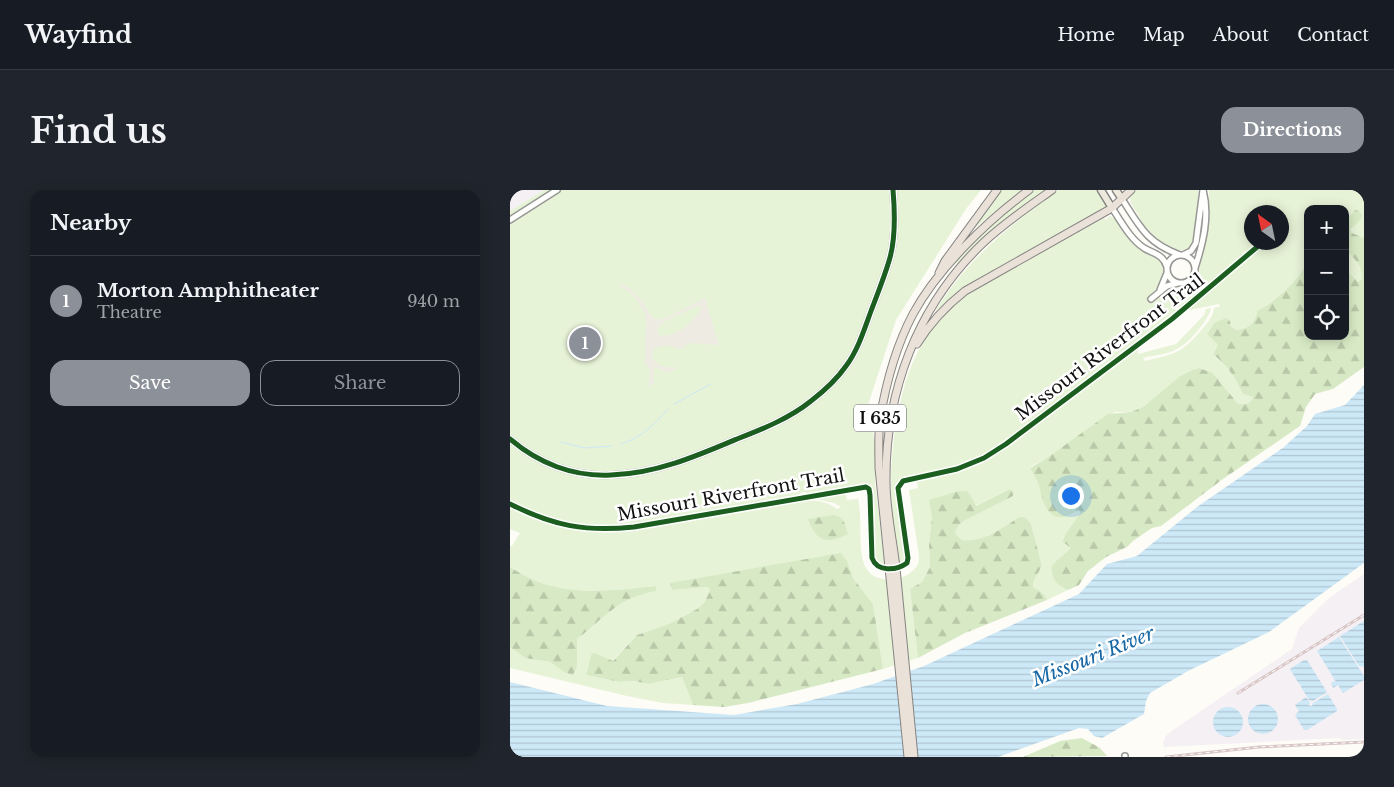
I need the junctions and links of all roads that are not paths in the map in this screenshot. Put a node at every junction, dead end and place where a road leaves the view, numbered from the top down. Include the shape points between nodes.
1 (557, 190) edge
2 (893, 190) edge
3 (997, 190) edge
4 (1029, 190) edge
5 (1052, 190) edge
6 (1101, 190) edge
7 (1116, 190) edge
8 (1130, 190) edge
9 (1203, 190) edge
10 (1122, 199) junction
11 (1112, 208) junction
12 (510, 220) edge
13 (1181, 255) junction
14 (1167, 270) junction
15 (1195, 271) junction
16 (1178, 283) junction
17 (933, 284) junction
18 (1160, 291) junction
19 (1151, 299) dead end
20 (903, 368) junction
21 (510, 439) edge
22 (892, 562) junction
23 (908, 757) edge
24 (914, 757) edge

1 - 12 street
2 - 21 street via 895,210 890,260 855,351 846,367 811,401 753,432 698,455 638,472 610,475 557,467 536,458
3 - 17 highway via 945,261
4 - 17 highway, I 635 via 1003,209 971,240
5 - 20 highway, I 635 via 982,244 954,275 929,312
6 - 11 main road
7 - 10 main road
8 - 10 highway
9 - 13 street via 1196,242 1191,250
9 - 15 street via 1206,217
10 - 11 highway
10 - 13 street via 1150,240
11 - 14 street via 1138,244 1159,254
11 - 20 highway via 965,290 935,319
13 - 14 street via 1172,259
13 - 15 street via 1193,262
14 - 16 street via 1171,279
14 - 18 street
15 - 16 street via 1187,282
16 - 18 street
17 - 22 highway, I 635 via 913,314 893,361 880,420 878,468
18 - 19 street
20 - 22 highway, I 635 via 890,420 886,482
22 - 23 highway, I 635
22 - 24 highway, I 635

